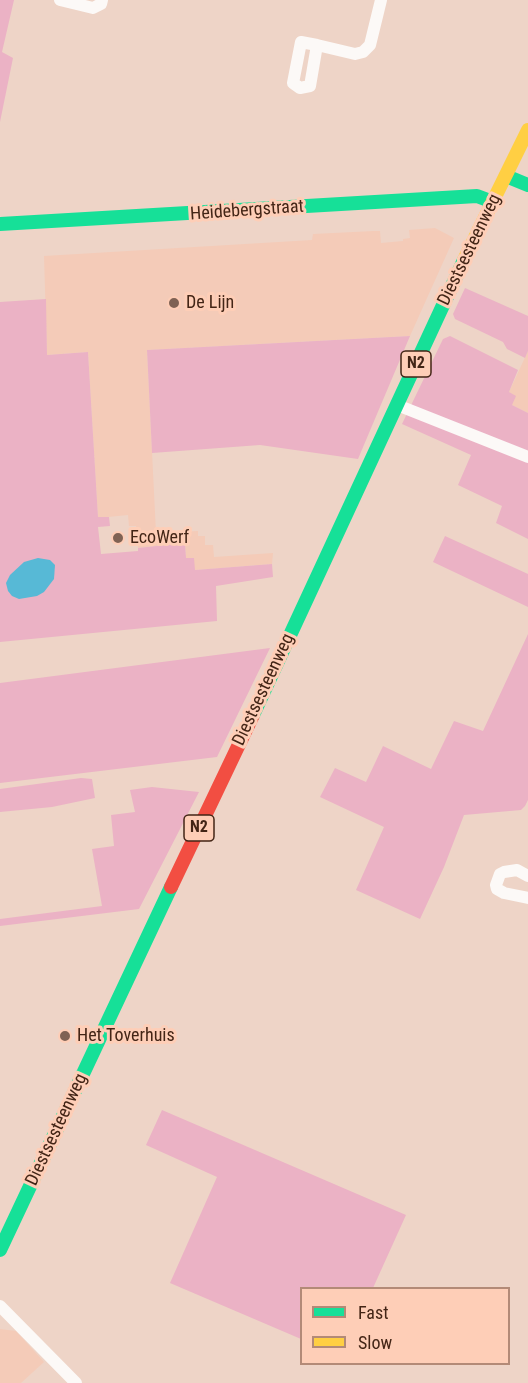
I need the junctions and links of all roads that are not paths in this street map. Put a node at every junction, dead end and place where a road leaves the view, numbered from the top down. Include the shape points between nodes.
1 (60, 0) edge
2 (102, 0) edge
3 (381, 0) edge
4 (317, 45) dead end
5 (528, 130) edge
6 (506, 176) junction
7 (528, 185) edge
8 (493, 202) junction
9 (0, 224) edge
10 (397, 405) junction
11 (528, 457) edge
12 (528, 876) edge
13 (527, 895) edge
14 (0, 1250) edge
15 (0, 1306) edge
16 (76, 1383) edge

1 - 2 street via 93,8
3 - 4 street via 370,45 363,52 355,54
5 - 6 main road, Diestsesteenweg / N2
6 - 7 main road
6 - 8 main road, Diestsesteenweg / N2
8 - 9 main road, Heidebergstraat via 477,196
8 - 10 main road, Diestsesteenweg / N2
10 - 11 street
10 - 14 main road, Diestsesteenweg / N2
12 - 13 street via 511,870 500,874 496,883 501,892
15 - 16 street

